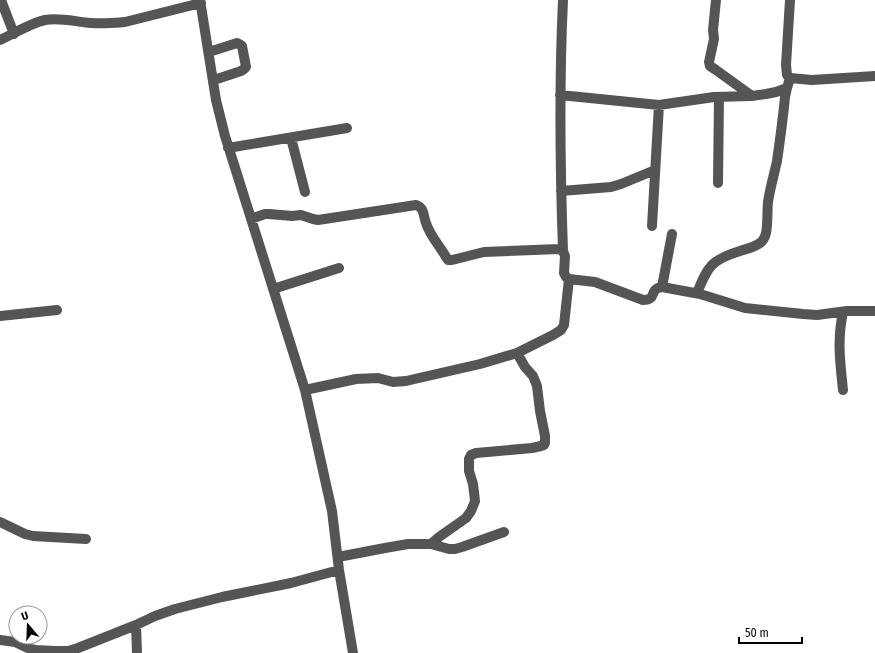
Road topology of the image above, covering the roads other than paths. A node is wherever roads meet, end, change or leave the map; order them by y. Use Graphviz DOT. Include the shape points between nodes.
graph roads {
  1 [pos="1,0"];
  2 [pos="563,0"];
  3 [pos="716,0"];
  4 [pos="790,0"];
  5 [pos="201,2"];
  6 [pos="14,34"];
  7 [pos="0,40"];
  8 [pos="209,52"];
  9 [pos="875,76"];
  10 [pos="214,80"];
  11 [pos="789,83"];
  12 [pos="560,95"];
  13 [pos="752,96"];
  14 [pos="719,97"];
  15 [pos="658,105"];
  16 [pos="347,128"];
  17 [pos="291,138"];
  18 [pos="228,148"];
  19 [pos="655,170"];
  20 [pos="718,183"];
  21 [pos="561,191"];
  22 [pos="305,192"];
  23 [pos="251,219"];
  24 [pos="652,226"];
  25 [pos="672,234"];
  26 [pos="563,251"];
  27 [pos="339,268"];
  28 [pos="569,279"];
  29 [pos="662,287"];
  30 [pos="273,289"];
  31 [pos="697,293"];
  32 [pos="57,310"];
  33 [pos="875,311"];
  34 [pos="843,312"];
  35 [pos="0,316"];
  36 [pos="517,353"];
  37 [pos="305,390"];
  38 [pos="844,390"];
  39 [pos="0,522"];
  40 [pos="504,532"];
  41 [pos="86,539"];
  42 [pos="431,544"];
  43 [pos="338,557"];
  44 [pos="339,570"];
  45 [pos="136,625"];
  46 [pos="0,640"];
  47 [pos="137,653"];
  48 [pos="353,653"];
  1 -- 6 [label="street"];
  2 -- 12 [label="street"];
  3 -- 13 [label="street" via="710,66"];
  4 -- 11 [label="street" via="786,65"];
  5 -- 6 [label="street" via="125,22 44,20"];
  5 -- 8 [label="street"];
  6 -- 7 [label="street"];
  8 -- 10 [label="street"];
  8 -- 10 [label="street" via="239,44 242,46 246,66"];
  9 -- 11 [label="street"];
  10 -- 18 [label="street"];
  11 -- 13 [label="street" via="776,92"];
  11 -- 31 [label="street" via="764,239 755,246 716,261 708,270"];
  12 -- 15 [label="street"];
  12 -- 21 [label="street"];
  13 -- 14 [label="street"];
  14 -- 15 [label="street"];
  14 -- 20 [label="street"];
  15 -- 19 [label="street"];
  16 -- 17 [label="street"];
  17 -- 18 [label="street"];
  17 -- 22 [label="street"];
  18 -- 23 [label="street"];
  19 -- 21 [label="street" via="611,187"];
  19 -- 24 [label="street"];
  21 -- 26 [label="street"];
  23 -- 26 [label="street" via="270,214 301,215 318,220 416,205 422,209 428,228 448,260 484,252 552,249"];
  23 -- 30 [label="street"];
  25 -- 29 [label="street"];
  26 -- 28 [label="street" via="564,273"];
  27 -- 30 [label="street"];
  28 -- 29 [label="street" via="595,282 644,300 650,299 654,290"];
  28 -- 36 [label="street" via="564,325 561,330"];
  29 -- 31 [label="street"];
  30 -- 37 [label="street"];
  31 -- 34 [label="street" via="745,308 810,315"];
  32 -- 35 [label="street"];
  33 -- 34 [label="street"];
  34 -- 38 [label="street" via="839,351"];
  36 -- 37 [label="street" via="406,381 356,378"];
  36 -- 42 [label="street" via="537,386 545,443 532,448 471,455 469,471 475,501 471,511 466,518"];
  37 -- 43 [label="street" via="329,498"];
  39 -- 41 [label="street" via="33,536"];
  40 -- 42 [label="street" via="454,549"];
  42 -- 43 [label="street" via="397,545"];
  43 -- 44 [label="street"];
  44 -- 45 [label="street" via="197,603 163,613"];
  44 -- 48 [label="street"];
  45 -- 46 [label="street" via="68,650 36,650 15,642"];
  45 -- 47 [label="street"];
}
